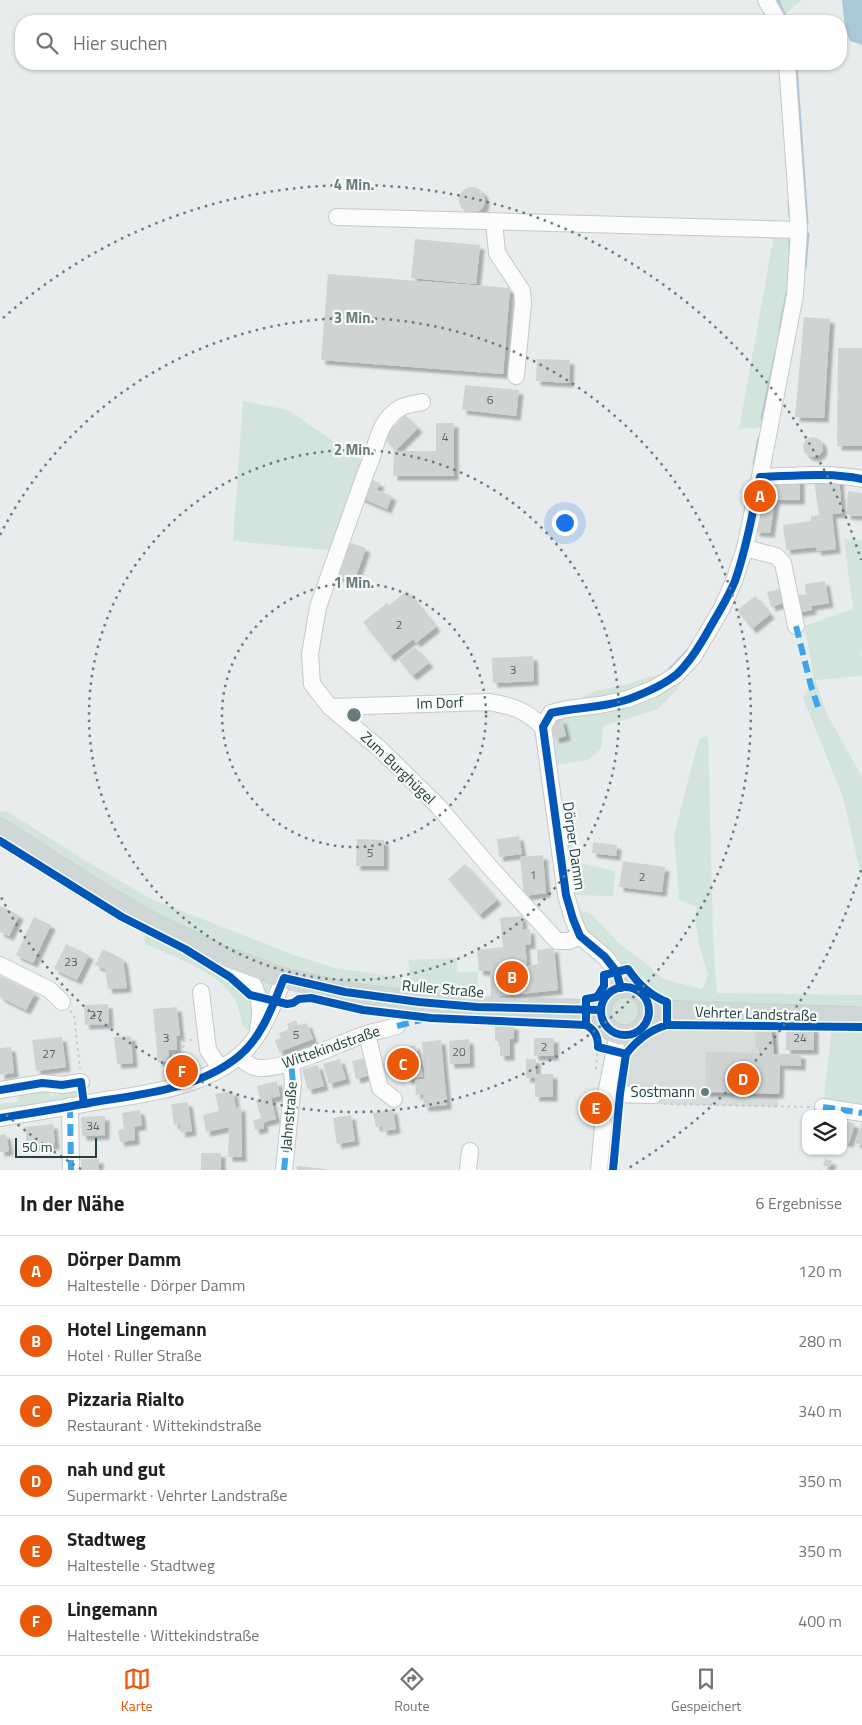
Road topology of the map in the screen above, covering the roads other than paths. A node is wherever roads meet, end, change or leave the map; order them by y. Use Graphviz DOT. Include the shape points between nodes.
graph roads {
  1 [pos="766,0"];
  2 [pos="775,15"];
  3 [pos="787,70"];
  4 [pos="337,217"];
  5 [pos="494,221"];
  6 [pos="799,230"];
  7 [pos="516,376"];
  8 [pos="422,402"];
  9 [pos="760,477"];
  10 [pos="862,479"];
  11 [pos="745,548"];
  12 [pos="796,626"];
  13 [pos="330,708"];
  14 [pos="543,727"];
  15 [pos="0,828"];
  16 [pos="580,936"];
  17 [pos="219,954"];
  18 [pos="0,965"];
  19 [pos="284,978"];
  20 [pos="621,988"];
  21 [pos="201,992"];
  22 [pos="62,1002"];
  23 [pos="601,1010"];
  24 [pos="650,1010"];
  25 [pos="862,1017"];
  26 [pos="397,1026"];
  27 [pos="367,1034"];
  28 [pos="618,1034"];
  29 [pos="256,1037"];
  30 [pos="239,1056"];
  31 [pos="292,1062"];
  32 [pos="220,1068"];
  33 [pos="81,1082"];
  34 [pos="0,1090"];
  35 [pos="606,1094"];
  36 [pos="656,1099"];
  37 [pos="394,1100"];
  38 [pos="70,1106"];
  39 [pos="823,1107"];
  40 [pos="862,1113"];
  41 [pos="0,1118"];
  42 [pos="470,1151"];
  43 [pos="71,1170"];
  44 [pos="284,1170"];
  45 [pos="468,1170"];
  46 [pos="599,1170"];
  1 -- 2 [label="street"];
  3 -- 6 [label="street"];
  4 -- 5 [label="street"];
  5 -- 6 [label="street"];
  5 -- 7 [label="street" via="497,252 522,291"];
  6 -- 9 [label="street" via="795,295"];
  8 -- 13 [label="street, Zum Burghügel" via="400,407 385,420 318,607 310,654 312,684"];
  9 -- 10 [label="street" via="807,475"];
  9 -- 11 [label="street"];
  11 -- 12 [label="street" via="776,556 783,563"];
  11 -- 14 [label="street" via="722,608 693,657 676,674 653,689 628,699 551,713"];
  13 -- 14 [label="street, Im Dorf" via="488,702 522,710"];
  13 -- 16 [label="street, Zum Burghügel" via="410,777 557,941 569,941"];
  14 -- 16 [label="street, Dörper Damm" via="566,895"];
  15 -- 17 [label="main road, Ruller Straße" via="95,890 155,924"];
  16 -- 20 [label="street" via="605,957 616,971"];
  17 -- 19 [label="main road, Ruller Straße"];
  17 -- 29 [label="street" via="247,976 254,986 260,1009"];
  18 -- 22 [label="street" via="50,990"];
  19 -- 23 [label="main road, Ruller Straße" via="345,992 419,1002"];
  19 -- 29 [label="street" via="270,1014"];
  20 -- 23 [label="main road" via="606,996"];
  20 -- 24 [label="main road" via="639,992"];
  21 -- 32 [label="street" via="208,1050"];
  23 -- 28 [label="main road" via="605,1024"];
  24 -- 25 [label="main road, Vehrter Landstraße"];
  24 -- 28 [label="main road" via="645,1026 638,1032"];
  26 -- 27 [label="street, Wittekindstraße"];
  27 -- 31 [label="street, Wittekindstraße"];
  27 -- 37 [label="street" via="380,1088"];
  28 -- 35 [label="street"];
  29 -- 30 [label="street"];
  30 -- 31 [label="street, Wittekindstraße" via="256,1068"];
  30 -- 32 [label="street"];
  31 -- 44 [label="street, Jahnstraße" via="293,1083"];
  32 -- 38 [label="street" via="158,1092"];
  33 -- 34 [label="street" via="62,1085 42,1083"];
  35 -- 36 [label="street"];
  35 -- 46 [label="street"];
  38 -- 41 [label="street"];
  38 -- 43 [label="street"];
  39 -- 40 [label="street"];
  42 -- 45 [label="street"];
}
